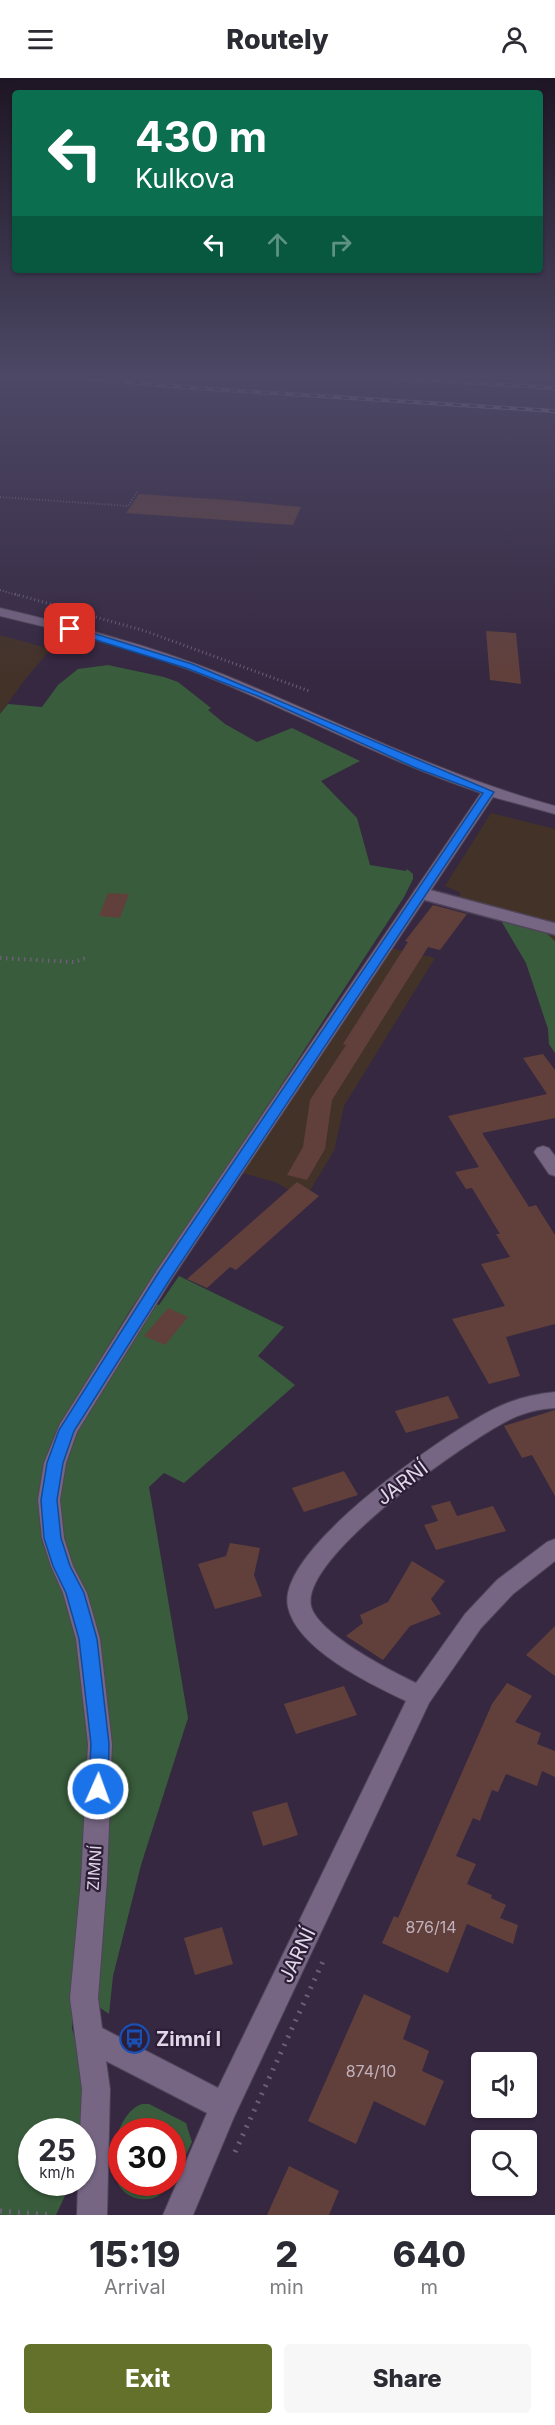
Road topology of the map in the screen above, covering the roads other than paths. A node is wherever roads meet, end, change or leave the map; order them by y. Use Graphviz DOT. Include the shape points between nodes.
graph roads {
  1 [pos="0,612"];
  2 [pos="489,792"];
  3 [pos="555,810"];
  4 [pos="420,893"];
  5 [pos="555,929"];
  6 [pos="543,1152"];
  7 [pos="555,1170"];
  8 [pos="555,1400"];
  9 [pos="555,1548"];
  10 [pos="420,1696"];
  11 [pos="90,2037"];
  12 [pos="224,2107"];
  13 [pos="96,2211"];
  14 [pos="177,2212"];
  1 -- 2 [label="street" via="108,639 189,666"];
  2 -- 3 [label="street"];
  2 -- 4 [label="street, ZIMNÍ"];
  4 -- 5 [label="lane"];
  4 -- 11 [label="street, ZIMNÍ" via="164,1275 67,1430 55,1463 49,1500 53,1538 88,1639 100,1744 84,1998"];
  6 -- 7 [label="street"];
  8 -- 10 [label="street, JARNÍ" via="515,1408 454,1444 358,1517 304,1578 299,1607 309,1628 332,1646"];
  9 -- 10 [label="street, JARNÍ" via="505,1587 473,1621"];
  10 -- 12 [label="street, JARNÍ"];
  11 -- 12 [label="street"];
  11 -- 13 [label="street, ZIMNÍ" via="96,2088"];
  12 -- 14 [label="street, JARNÍ"];
}
